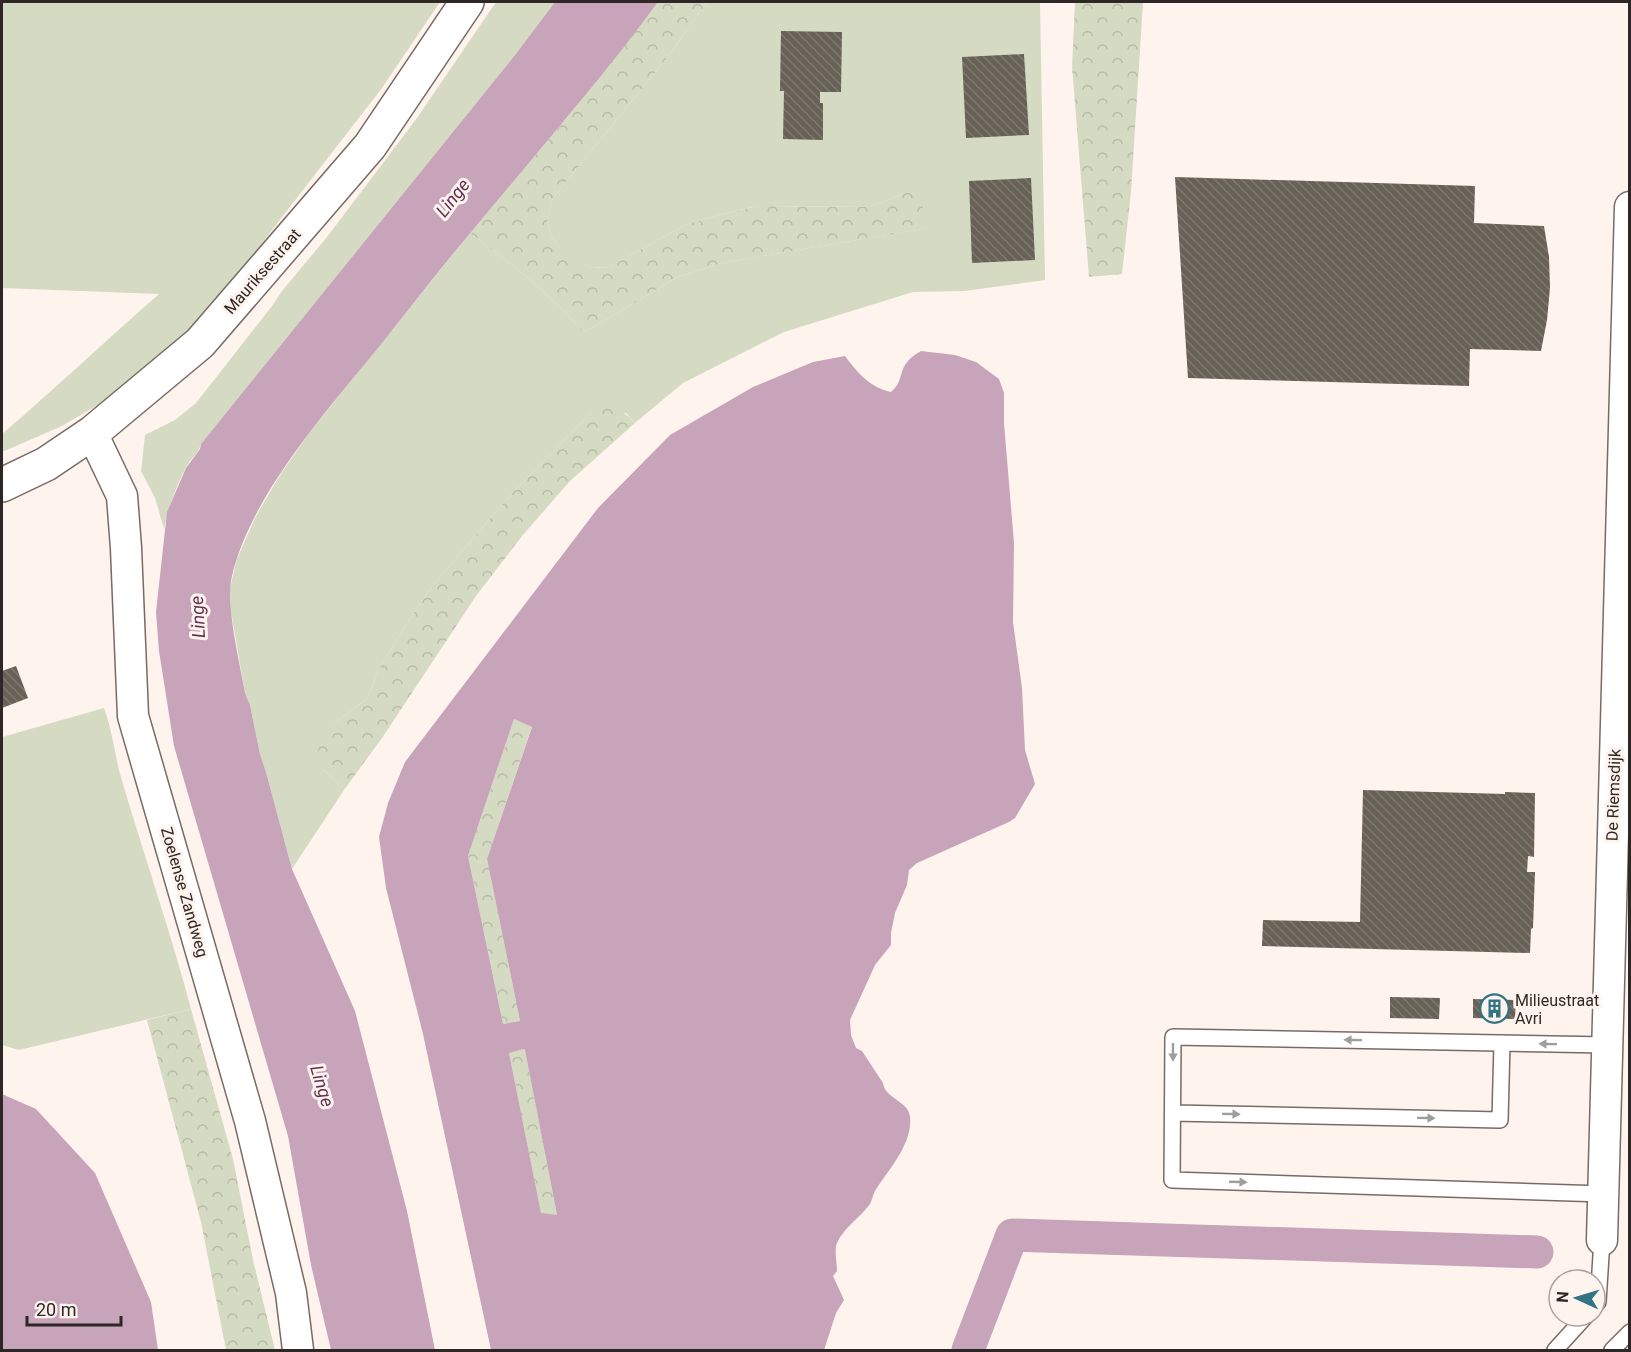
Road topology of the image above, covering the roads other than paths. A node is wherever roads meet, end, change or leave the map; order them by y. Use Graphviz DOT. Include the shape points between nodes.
graph roads {
  1 [pos="467,2"];
  2 [pos="1629,207"];
  3 [pos="92,433"];
  4 [pos="2,485"];
  5 [pos="1502,1043"];
  6 [pos="1607,1045"];
  7 [pos="1173,1113"];
  8 [pos="1604,1194"];
  9 [pos="1602,1239"];
  10 [pos="1600,1268"];
  11 [pos="1575,1328"];
  12 [pos="1629,1332"];
  13 [pos="298,1350"];
  14 [pos="1555,1350"];
  15 [pos="1612,1350"];
  1 -- 3 [label="street, Mauriksestraat" via="370,146 200,343"];
  2 -- 6 [label="street, De Riemsdijk"];
  3 -- 4 [label="street, Mauriksestraat" via="45,464"];
  3 -- 13 [label="street, Zoelense Zandweg" via="122,496 133,716 250,1121 291,1293"];
  6 -- 5 [label="lane, one-way"];
  7 -- 5 [label="lane, one-way" via="1500,1120"];
  5 -- 7 [label="lane, one-way" via="1173,1037"];
  6 -- 8 [label="street, De Riemsdijk"];
  7 -- 8 [label="lane, one-way" via="1172,1180"];
  8 -- 9 [label="street, De Riemsdijk"];
  9 -- 10 [label="lane"];
  11 -- 14 [label="lane"];
  12 -- 15 [label="lane"];
}
